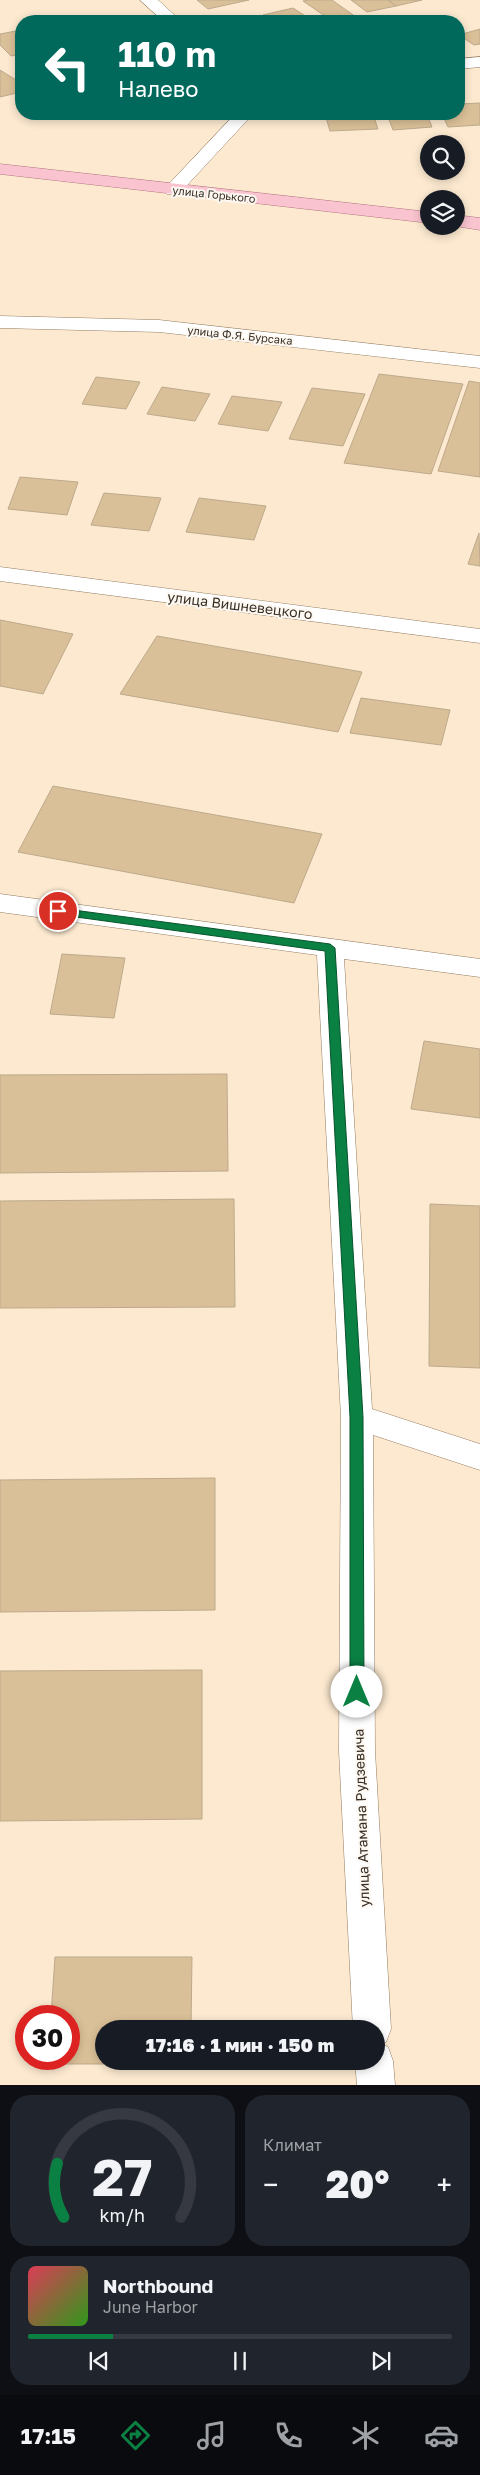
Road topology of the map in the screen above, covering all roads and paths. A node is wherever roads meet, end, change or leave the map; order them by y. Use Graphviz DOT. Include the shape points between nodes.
graph roads {
  1 [pos="148,0"];
  2 [pos="166,15"];
  3 [pos="480,62"];
  4 [pos="465,63"];
  5 [pos="238,120"];
  6 [pos="0,169"];
  7 [pos="173,190"];
  8 [pos="420,217"];
  9 [pos="465,222"];
  10 [pos="480,224"];
  11 [pos="0,322"];
  12 [pos="480,362"];
  13 [pos="0,574"];
  14 [pos="480,636"];
  15 [pos="0,903"];
  16 [pos="330,948"];
  17 [pos="480,968"];
  18 [pos="357,1417"];
  19 [pos="480,1457"];
  20 [pos="372,2020"];
  21 [pos="375,2070"];
  22 [pos="376,2085"];
  1 -- 2 [label="street"];
  3 -- 4 [label="street"];
  5 -- 7 [label="street"];
  6 -- 7 [label="main road, улица Горького"];
  7 -- 8 [label="main road, улица Горького"];
  9 -- 10 [label="main road"];
  11 -- 12 [label="street, улица Ф.Я. Бурсака" via="159,326"];
  13 -- 14 [label="street, улица Вишневецкого"];
  15 -- 16 [label="street"];
  16 -- 17 [label="street"];
  16 -- 18 [label="street, улица Атамана Рудзевича"];
  18 -- 19 [label="street"];
  18 -- 20 [label="street, улица Атамана Рудзевича" via="357,1751"];
  21 -- 22 [label="street"];
}
